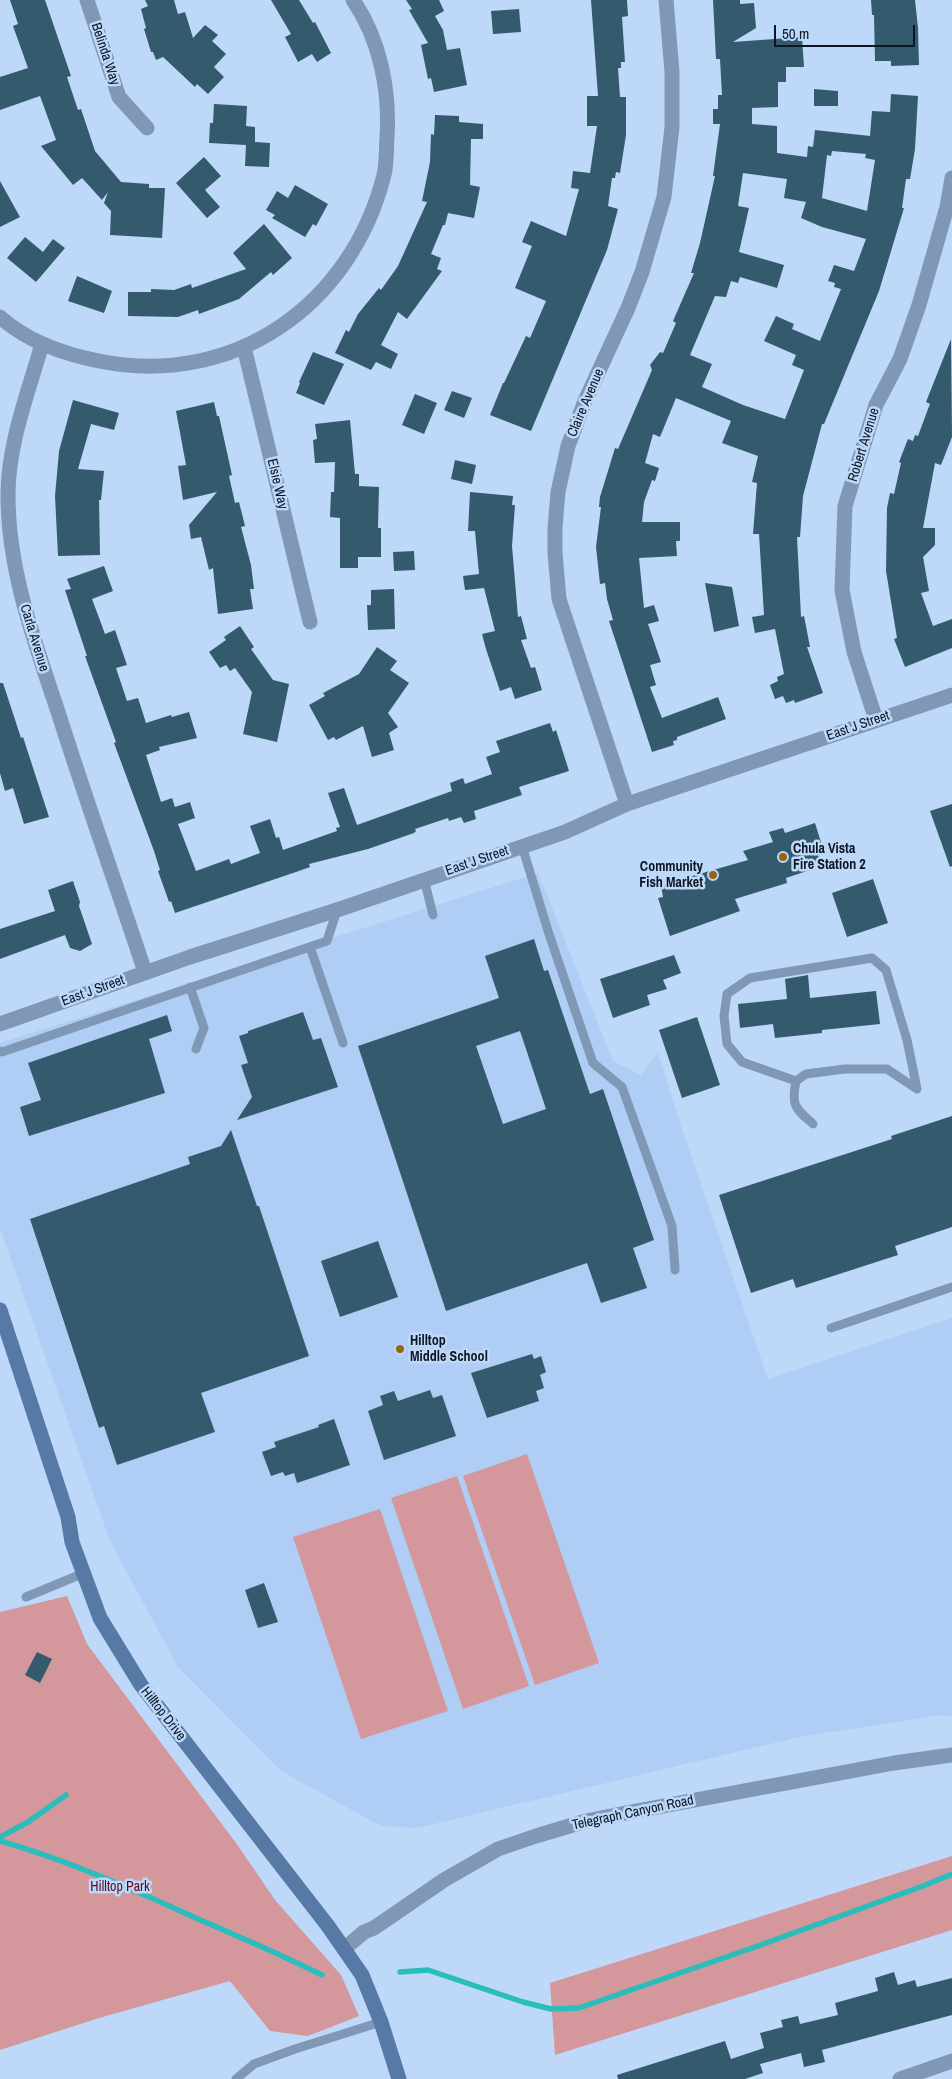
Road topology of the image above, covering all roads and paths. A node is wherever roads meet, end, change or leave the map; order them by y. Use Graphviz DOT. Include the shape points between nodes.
graph roads {
  1 [pos="87,0"];
  2 [pos="353,0"];
  3 [pos="666,0"];
  4 [pos="147,128"];
  5 [pos="952,178"];
  6 [pos="0,317"];
  7 [pos="42,344"];
  8 [pos="244,347"];
  9 [pos="310,622"];
  10 [pos="952,695"];
  11 [pos="876,720"];
  12 [pos="627,804"];
  13 [pos="522,846"];
  14 [pos="424,879"];
  15 [pos="337,910"];
  16 [pos="433,915"];
  17 [pos="310,947"];
  18 [pos="145,972"];
  19 [pos="190,987"];
  20 [pos="0,1024"];
  21 [pos="343,1043"];
  22 [pos="196,1048"];
  23 [pos="0,1051"];
  24 [pos="796,1081"];
  25 [pos="813,1124"];
  26 [pos="675,1270"];
  27 [pos="952,1286"];
  28 [pos="0,1310"];
  29 [pos="831,1328"];
  30 [pos="84,1574"];
  31 [pos="26,1597"];
  32 [pos="952,1755"];
  33 [pos="344,1949"];
  34 [pos="381,2022"];
  35 [pos="952,2061"];
  36 [pos="236,2079"];
  37 [pos="399,2079"];
  38 [pos="900,2079"];
  1 -- 4 [label="street, Belinda Way" via="119,96"];
  2 -- 8 [label="street" via="371,36 386,89 385,173 364,232 335,277 296,316"];
  3 -- 12 [label="street, Claire Avenue" via="672,72 672,127 664,197 642,272 568,446 558,492 555,528 559,599"];
  5 -- 11 [label="street, Robert Avenue" via="919,305 900,358 876,405 845,506 842,590 854,652"];
  6 -- 7 [label="street"];
  7 -- 8 [label="street" via="71,356 116,364 155,366 182,365"];
  7 -- 18 [label="street, Carla Avenue" via="17,428 12,459 8,494 14,565 32,635"];
  8 -- 9 [label="street, Elsie Way"];
  10 -- 11 [label="street, East J Street"];
  11 -- 12 [label="street, East J Street"];
  12 -- 13 [label="street, East J Street" via="566,832"];
  13 -- 14 [label="street, East J Street"];
  13 -- 26 [label="lane" via="548,934 593,1063 622,1087 672,1226"];
  14 -- 15 [label="street, East J Street"];
  14 -- 16 [label="lane"];
  15 -- 17 [label="lane" via="327,941"];
  15 -- 18 [label="street, East J Street"];
  17 -- 19 [label="lane"];
  17 -- 21 [label="lane"];
  18 -- 20 [label="street, East J Street"];
  19 -- 22 [label="lane" via="204,1028"];
  19 -- 23 [label="lane"];
  24 -- 24 [label="lane" via="742,1062 727,1044 724,1016 727,994 750,978 872,958 886,970 907,1040 917,1088 888,1069 845,1069 806,1074"];
  24 -- 25 [label="lane" via="793,1096 797,1110"];
  27 -- 29 [label="lane"];
  28 -- 30 [label="main road, Hilltop Drive"];
  30 -- 31 [label="lane"];
  30 -- 33 [label="main road, Hilltop Drive" via="100,1618 141,1685"];
  32 -- 33 [label="street, Telegraph Canyon Road" via="586,1821 536,1836 498,1850 444,1880 364,1932"];
  33 -- 34 [label="main road, Hilltop Drive" via="365,1980"];
  34 -- 36 [label="lane" via="254,2064"];
  34 -- 37 [label="main road, Hilltop Drive"];
  35 -- 38 [label="street"];
}
